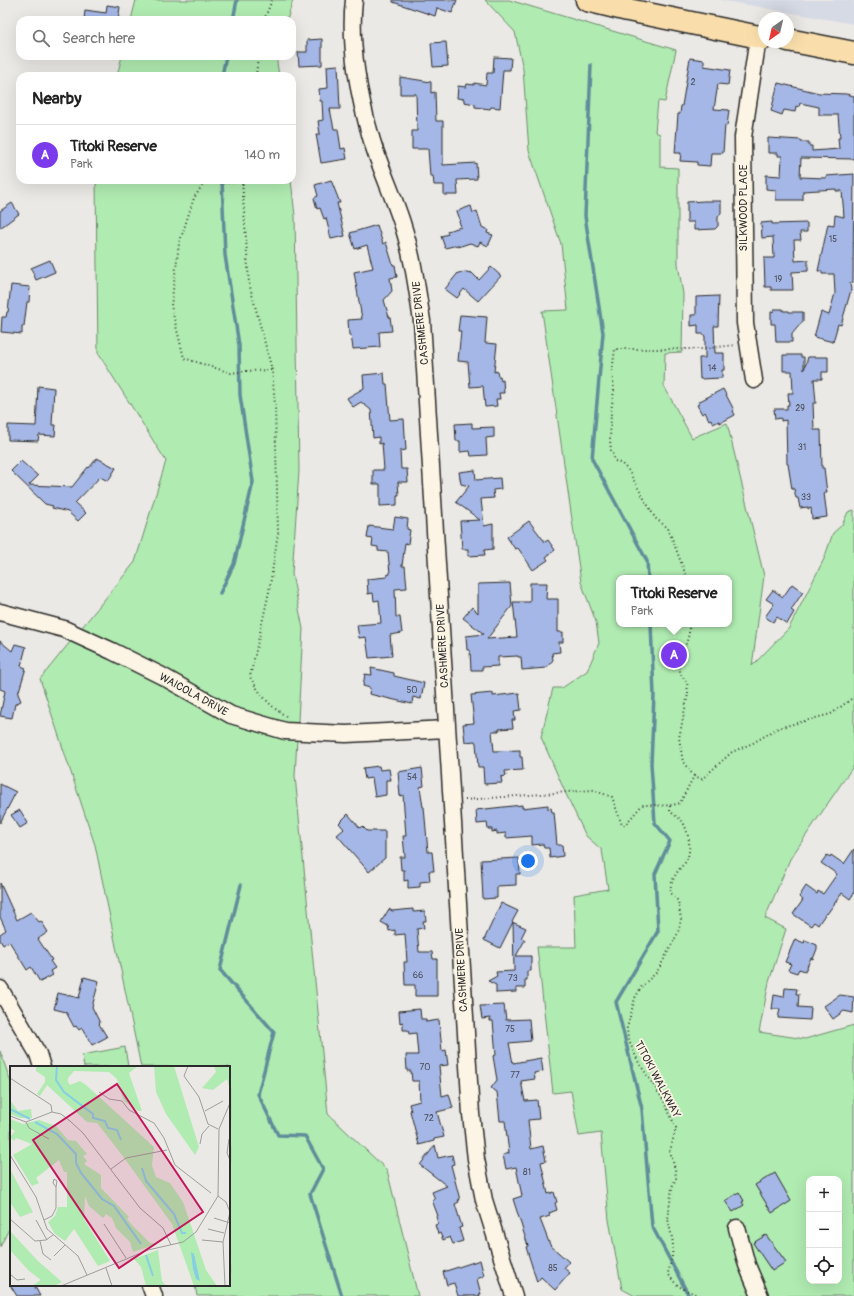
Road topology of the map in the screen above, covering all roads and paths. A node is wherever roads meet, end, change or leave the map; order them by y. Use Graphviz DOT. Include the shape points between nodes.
graph roads {
  1 [pos="272,0"];
  2 [pos="354,0"];
  3 [pos="587,0"];
  4 [pos="266,16"];
  5 [pos="758,37"];
  6 [pos="794,41"];
  7 [pos="759,48"];
  8 [pos="854,53"];
  9 [pos="258,60"];
  10 [pos="256,72"];
  11 [pos="204,184"];
  12 [pos="241,184"];
  13 [pos="748,344"];
  14 [pos="272,370"];
  15 [pos="754,380"];
  16 [pos="686,575"];
  17 [pos="0,612"];
  18 [pos="689,627"];
  19 [pos="854,697"];
  20 [pos="446,729"];
  21 [pos="285,731"];
  22 [pos="694,776"];
  23 [pos="451,800"];
  24 [pos="670,806"];
  25 [pos="0,989"];
  26 [pos="42,1066"];
  27 [pos="737,1228"];
  28 [pos="150,1286"];
  29 [pos="154,1296"];
  30 [pos="514,1296"];
  31 [pos="700,1296"];
  32 [pos="760,1296"];
  1 -- 4 [label="path"];
  2 -- 20 [label="street, CASHMERE DRIVE" via="353,33 362,106 407,240 414,265 421,314"];
  3 -- 5 [label="highway"];
  6 -- 8 [label="highway"];
  7 -- 13 [label="street, SILKWOOD PLACE" via="743,137 745,323"];
  9 -- 10 [label="path"];
  11 -- 14 [label="path" via="194,198 179,244 171,306 184,358 231,373"];
  12 -- 14 [label="path" via="249,283"];
  13 -- 15 [label="street, SILKWOOD PLACE"];
  13 -- 16 [label="path" via="701,349 615,349 612,372 614,390 611,450 615,461 628,470 655,518 668,528"];
  14 -- 21 [label="path" via="278,533 269,592 250,677 271,705 288,717"];
  17 -- 21 [label="street, WAICOLA DRIVE" via="64,628 162,676 231,715"];
  18 -- 22 [label="path" via="678,667 687,682 688,694 679,738 683,762"];
  19 -- 22 [label="path" via="831,714 778,728 732,752 702,779"];
  20 -- 21 [label="street, WAICOLA DRIVE" via="346,734"];
  20 -- 23 [label="street, CASHMERE DRIVE"];
  22 -- 24 [label="path" via="680,803"];
  23 -- 24 [label="path" via="592,790 612,797 622,824 625,825 642,805"];
  23 -- 30 [label="street, CASHMERE DRIVE" via="467,1063 476,1159 484,1200"];
  24 -- 31 [label="path, TITOKI WALKWAY" via="670,811 681,819 686,829 689,852 687,860 671,882 670,892 678,901 681,919 678,933 657,972 642,986 635,998 627,1028 628,1039 639,1063 664,1101 676,1128 670,1151 676,1178 672,1187 668,1219 673,1243 668,1273 678,1287"];
  25 -- 26 [label="street" via="38,1054"];
  27 -- 32 [label="street" via="747,1265"];
  28 -- 29 [label="street"];
}
